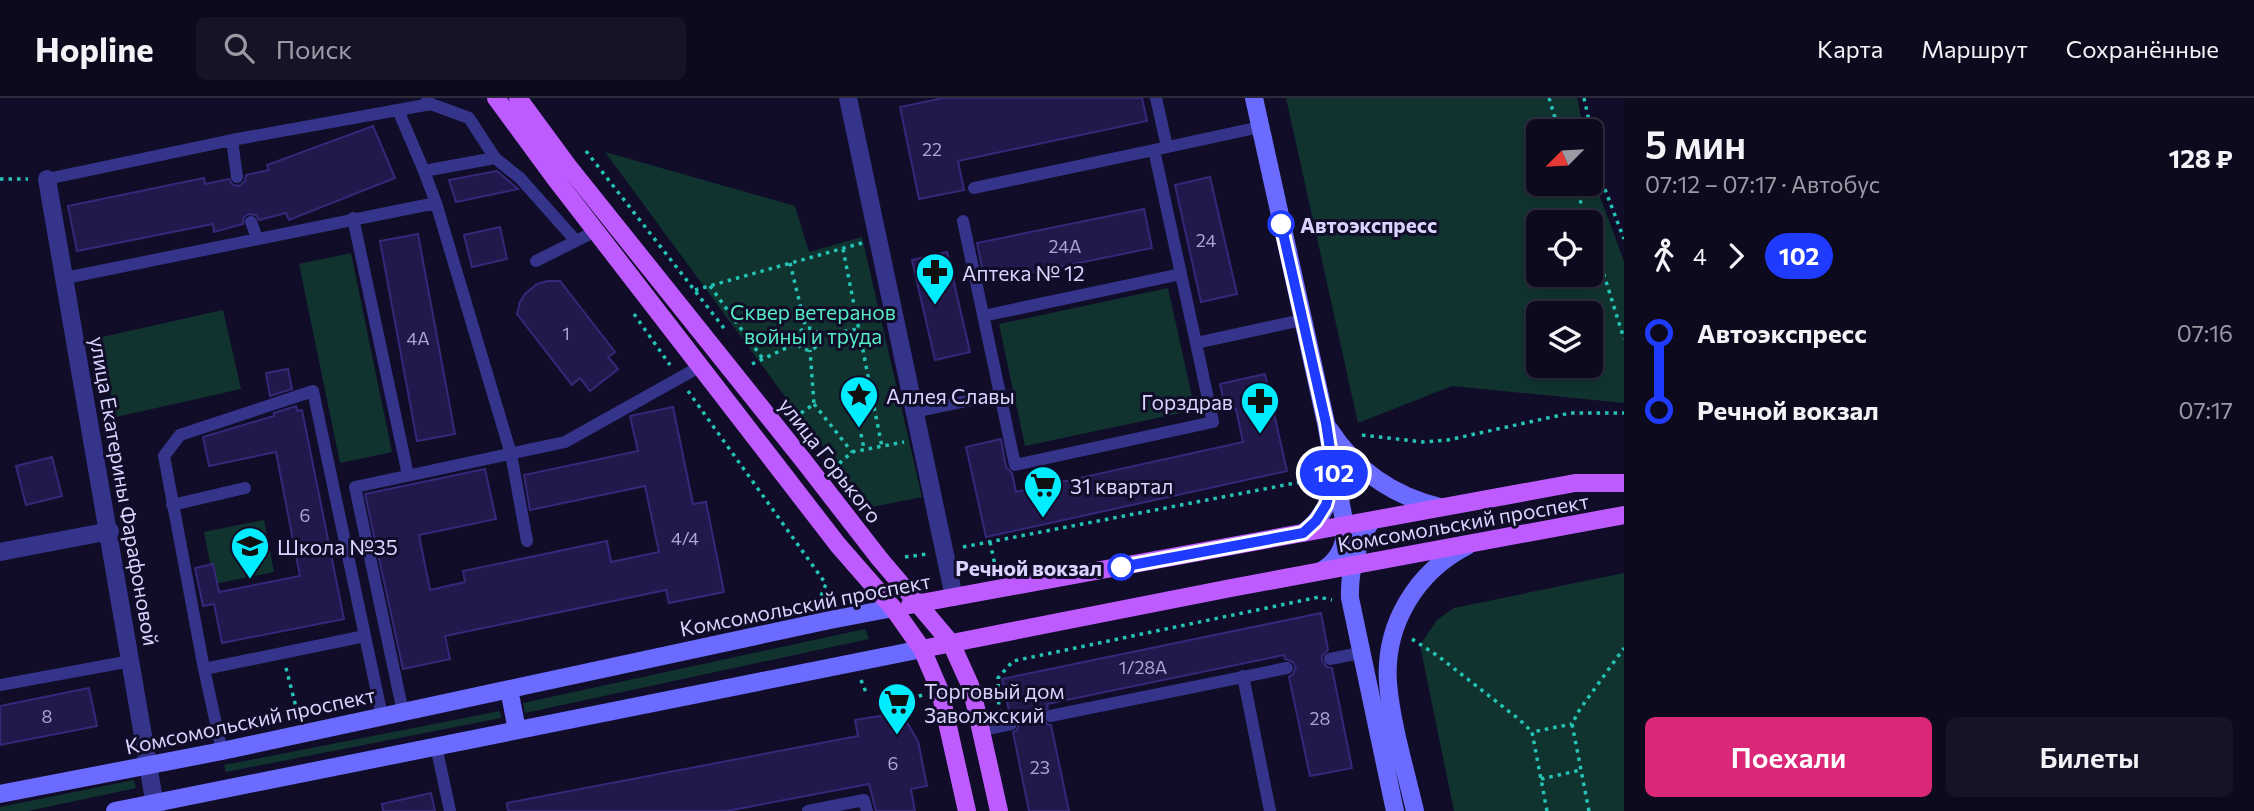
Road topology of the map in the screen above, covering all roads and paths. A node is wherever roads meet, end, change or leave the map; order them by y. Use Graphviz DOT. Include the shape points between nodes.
graph roads {
  1 [pos="496,98"];
  2 [pos="518,98"];
  3 [pos="848,98"];
  4 [pos="1156,98"];
  5 [pos="1254,98"];
  6 [pos="1549,98"];
  7 [pos="1584,98"];
  8 [pos="428,101"];
  9 [pos="398,110"];
  10 [pos="1555,119"];
  11 [pos="1260,127"];
  12 [pos="232,141"];
  13 [pos="1161,148"];
  14 [pos="495,158"];
  15 [pos="424,171"];
  16 [pos="561,172"];
  17 [pos="237,177"];
  18 [pos="0,179"];
  19 [pos="47,179"];
  20 [pos="974,188"];
  21 [pos="436,203"];
  22 [pos="354,218"];
  23 [pos="963,221"];
  24 [pos="251,222"];
  25 [pos="596,231"];
  26 [pos="257,238"];
  27 [pos="878,239"];
  28 [pos="1624,239"];
  29 [pos="576,241"];
  30 [pos="843,248"];
  31 [pos="536,261"];
  32 [pos="790,264"];
  33 [pos="1603,272"];
  34 [pos="1181,274"];
  35 [pos="65,278"];
  36 [pos="710,286"];
  37 [pos="695,290"];
  38 [pos="983,316"];
  39 [pos="1302,320"];
  40 [pos="858,328"];
  41 [pos="806,329"];
  42 [pos="819,337"];
  43 [pos="1624,339"];
  44 [pos="798,343"];
  45 [pos="1196,343"];
  46 [pos="810,350"];
  47 [pos="763,359"];
  48 [pos="752,364"];
  49 [pos="701,366"];
  50 [pos="1000,394"];
  51 [pos="814,404"];
  52 [pos="914,412"];
  53 [pos="1624,413"];
  54 [pos="794,418"];
  55 [pos="1326,423"];
  56 [pos="861,434"];
  57 [pos="1362,435"];
  58 [pos="920,439"];
  59 [pos="882,447"];
  60 [pos="864,450"];
  61 [pos="852,452"];
  62 [pos="512,454"];
  63 [pos="833,469"];
  64 [pos="408,475"];
  65 [pos="1334,475"];
  66 [pos="1624,483"];
  67 [pos="245,488"];
  68 [pos="172,505"];
  69 [pos="1440,508"];
  70 [pos="1624,515"];
  71 [pos="1371,521"];
  72 [pos="1345,526"];
  73 [pos="110,531"];
  74 [pos="1303,533"];
  75 [pos="527,541"];
  76 [pos="1470,544"];
  77 [pos="943,551"];
  78 [pos="0,552"];
  79 [pos="914,556"];
  80 [pos="1353,566"];
  81 [pos="1321,571"];
  82 [pos="826,584"];
  83 [pos="954,597"];
  84 [pos="1332,599"];
  85 [pos="817,603"];
  86 [pos="917,604"];
  87 [pos="1343,607"];
  88 [pos="892,608"];
  89 [pos="1406,635"];
  90 [pos="365,636"];
  91 [pos="951,643"];
  92 [pos="1624,648"];
  93 [pos="922,649"];
  94 [pos="282,652"];
  95 [pos="1360,653"];
  96 [pos="1330,659"];
  97 [pos="131,661"];
  98 [pos="1287,668"];
  99 [pos="204,669"];
  100 [pos="1243,676"];
  101 [pos="0,685"];
  102 [pos="509,689"];
  103 [pos="999,695"];
  104 [pos="297,711"];
  105 [pos="403,712"];
  106 [pos="382,716"];
  107 [pos="1050,716"];
  108 [pos="1012,724"];
  109 [pos="1572,724"];
  110 [pos="517,730"];
  111 [pos="982,730"];
  112 [pos="1532,732"];
  113 [pos="436,746"];
  114 [pos="222,751"];
  115 [pos="148,765"];
  116 [pos="1581,770"];
  117 [pos="1541,779"];
  118 [pos="0,794"];
  119 [pos="155,807"];
  120 [pos="115,811"];
  121 [pos="450,811"];
  122 [pos="808,811"];
  123 [pos="867,811"];
  124 [pos="967,811"];
  125 [pos="999,811"];
  126 [pos="1270,811"];
  127 [pos="1395,811"];
  128 [pos="1415,811"];
  129 [pos="1547,811"];
  130 [pos="1589,811"];
  1 -- 16 [label="main road"];
  2 -- 16 [label="main road"];
  3 -- 27 [label="street"];
  4 -- 13 [label="lane"];
  5 -- 11 [label="street"];
  6 -- 10 [label="path"];
  7 -- 28 [label="path" via="1604,184"];
  8 -- 9 [label="lane"];
  8 -- 14 [label="lane" via="469,118"];
  9 -- 12 [label="lane"];
  9 -- 15 [label="lane"];
  11 -- 13 [label="lane"];
  11 -- 39 [label="street"];
  12 -- 17 [label="lane"];
  12 -- 19 [label="lane"];
  13 -- 20 [label="lane"];
  13 -- 34 [label="lane"];
  14 -- 15 [label="lane"];
  14 -- 29 [label="lane" via="520,178"];
  15 -- 21 [label="lane"];
  16 -- 25 [label="main road"];
  16 -- 86 [label="main road, улица Горького"];
  18 -- 19 [label="path"];
  19 -- 35 [label="street, улица Екатерины Фарафоновой"];
  21 -- 22 [label="lane"];
  21 -- 62 [label="lane"];
  22 -- 26 [label="lane"];
  22 -- 64 [label="lane"];
  23 -- 38 [label="lane"];
  24 -- 26 [label="lane"];
  25 -- 29 [label="lane"];
  25 -- 49 [label="main road"];
  26 -- 35 [label="lane"];
  27 -- 30 [label="path"];
  27 -- 52 [label="street"];
  29 -- 31 [label="lane"];
  30 -- 32 [label="path"];
  30 -- 40 [label="path"];
  32 -- 36 [label="path"];
  32 -- 41 [label="path"];
  33 -- 43 [label="path"];
  34 -- 38 [label="lane"];
  34 -- 45 [label="lane"];
  35 -- 73 [label="street, улица Екатерины Фарафоновой"];
  36 -- 37 [label="path"];
  36 -- 47 [label="path"];
  38 -- 50 [label="lane"];
  39 -- 45 [label="lane"];
  39 -- 55 [label="street"];
  40 -- 42 [label="path"];
  40 -- 59 [label="path"];
  41 -- 42 [label="path"];
  41 -- 44 [label="path" via="800,332"];
  42 -- 46 [label="path"];
  44 -- 46 [label="path"];
  44 -- 47 [label="path"];
  45 -- 50 [label="lane" via="1213,422 1015,465"];
  46 -- 51 [label="path"];
  47 -- 48 [label="path"];
  49 -- 62 [label="lane" via="565,442"];
  49 -- 88 [label="main road"];
  50 -- 52 [label="lane"];
  51 -- 54 [label="path"];
  51 -- 61 [label="path"];
  52 -- 58 [label="street"];
  53 -- 57 [label="path" via="1570,413 1448,440"];
  55 -- 65 [label="street"];
  55 -- 69 [label="street" via="1342,448 1378,481"];
  56 -- 60 [label="path"];
  58 -- 59 [label="path"];
  58 -- 77 [label="street"];
  59 -- 60 [label="path"];
  60 -- 61 [label="path"];
  61 -- 63 [label="path"];
  62 -- 64 [label="lane"];
  62 -- 75 [label="lane"];
  64 -- 105 [label="lane" via="355,486"];
  65 -- 72 [label="street"];
  65 -- 74 [label="street" via="1326,505"];
  65 -- 77 [label="path"];
  66 -- 69 [label="main road, Комсомольский проспект" via="1575,483"];
  67 -- 68 [label="lane"];
  68 -- 90 [label="lane" via="164,456 180,435 313,391"];
  68 -- 99 [label="lane"];
  69 -- 71 [label="main road, Комсомольский проспект"];
  70 -- 76 [label="main road, Комсомольский проспект"];
  71 -- 72 [label="main road, Комсомольский проспект"];
  71 -- 80 [label="street"];
  72 -- 74 [label="main road, Комсомольский проспект"];
  72 -- 81 [label="street" via="1341,552"];
  73 -- 78 [label="street"];
  73 -- 97 [label="street, улица Екатерины Фарафоновой"];
  74 -- 83 [label="main road, Комсомольский проспект"];
  76 -- 80 [label="main road, Комсомольский проспект"];
  76 -- 128 [label="street" via="1430,571 1415,589 1390,645 1389,695"];
  77 -- 79 [label="path"];
  77 -- 83 [label="street"];
  80 -- 81 [label="main road, Комсомольский проспект"];
  80 -- 87 [label="street"];
  81 -- 91 [label="main road, Комсомольский проспект"];
  82 -- 85 [label="path"];
  83 -- 86 [label="main road, Комсомольский проспект"];
  84 -- 87 [label="path"];
  84 -- 87 [label="path"];
  84 -- 103 [label="path" via="1319,597 1013,661 998,678"];
  86 -- 88 [label="main road, Комсомольский проспект"];
  86 -- 91 [label="main road, улица Горького"];
  87 -- 95 [label="street"];
  88 -- 93 [label="main road"];
  88 -- 102 [label="street, Комсомольский проспект"];
  89 -- 112 [label="path"];
  90 -- 94 [label="lane"];
  90 -- 106 [label="lane"];
  91 -- 93 [label="main road, Комсомольский проспект"];
  91 -- 111 [label="main road, улица Горького" via="970,685"];
  92 -- 109 [label="path"];
  93 -- 110 [label="street, Комсомольский проспект"];
  93 -- 124 [label="main road" via="940,691"];
  94 -- 99 [label="lane"];
  94 -- 104 [label="path"];
  95 -- 96 [label="lane"];
  95 -- 127 [label="street"];
  97 -- 101 [label="lane"];
  97 -- 115 [label="street, улица Екатерины Фарафоновой"];
  98 -- 100 [label="lane"];
  99 -- 114 [label="lane"];
  100 -- 107 [label="lane"];
  100 -- 126 [label="lane"];
  102 -- 105 [label="street, Комсомольский проспект"];
  102 -- 110 [label="street"];
  105 -- 106 [label="street, Комсомольский проспект"];
  106 -- 114 [label="street, Комсомольский проспект"];
  108 -- 111 [label="lane"];
  109 -- 112 [label="path"];
  109 -- 116 [label="path"];
  110 -- 113 [label="street, Комсомольский проспект"];
  111 -- 125 [label="main road, улица Горького"];
  112 -- 117 [label="path"];
  113 -- 119 [label="street, Комсомольский проспект"];
  113 -- 121 [label="lane"];
  114 -- 115 [label="street, Комсомольский проспект"];
  115 -- 118 [label="street, Комсомольский проспект"];
  115 -- 119 [label="street, улица Екатерины Фарафоновой"];
  116 -- 117 [label="path"];
  116 -- 130 [label="path"];
  117 -- 129 [label="path"];
  119 -- 120 [label="street, Комсомольский проспект"];
  122 -- 123 [label="lane" via="864,800"];
}
